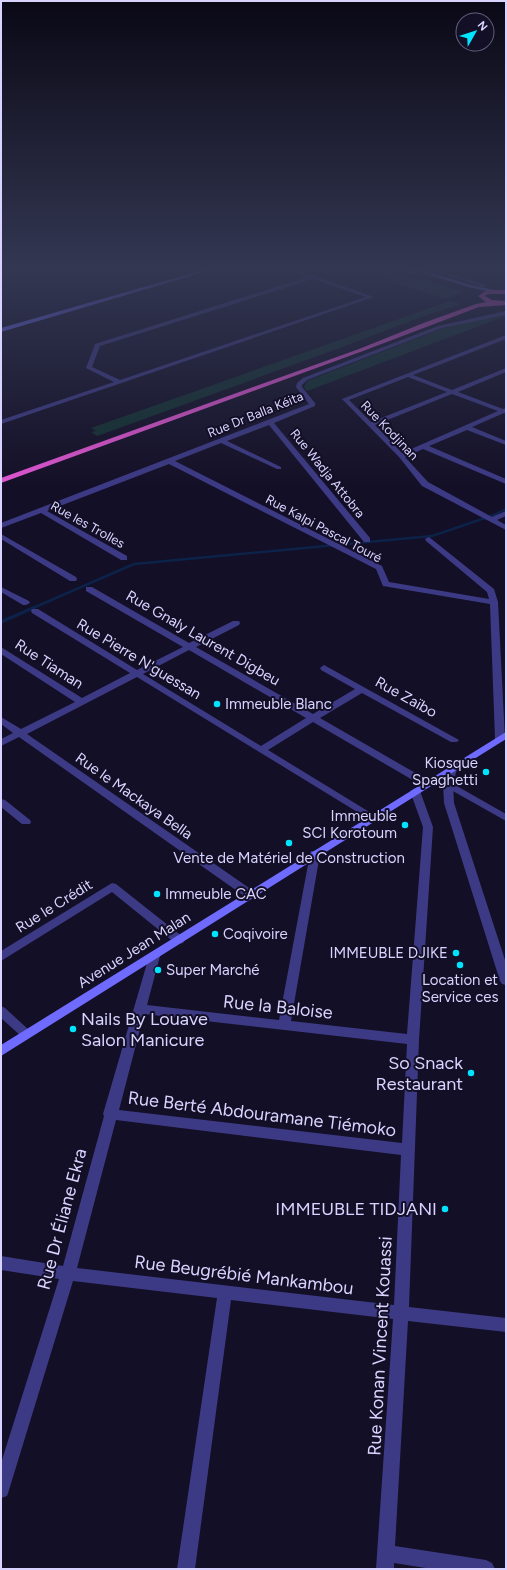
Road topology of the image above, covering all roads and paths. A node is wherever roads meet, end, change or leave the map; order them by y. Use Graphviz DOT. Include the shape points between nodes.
graph roads {
  1 [pos="112,340"];
  2 [pos="243,340"];
  3 [pos="369,340"];
  4 [pos="385,340"];
  5 [pos="404,340"];
  6 [pos="498,340"];
  7 [pos="506,370"];
  8 [pos="408,375"];
  9 [pos="119,382"];
  10 [pos="452,391"];
  11 [pos="505,411"];
  12 [pos="1,422"];
  13 [pos="270,422"];
  14 [pos="370,425"];
  15 [pos="466,427"];
  16 [pos="221,441"];
  17 [pos="506,443"];
  18 [pos="422,446"];
  19 [pos="401,456"];
  20 [pos="169,461"];
  21 [pos="279,468"];
  22 [pos="1,474"];
  23 [pos="1,481"];
  24 [pos="506,482"];
  25 [pos="40,510"];
  26 [pos="506,513"];
  27 [pos="492,520"];
  28 [pos="1,526"];
  29 [pos="506,528"];
  30 [pos="1,536"];
  31 [pos="429,539"];
  32 [pos="367,540"];
  33 [pos="124,558"];
  34 [pos="73,579"];
  35 [pos="1,589"];
  36 [pos="88,589"];
  37 [pos="494,602"];
  38 [pos="26,603"];
  39 [pos="35,611"];
  40 [pos="236,623"];
  41 [pos="190,646"];
  42 [pos="1,650"];
  43 [pos="324,668"];
  44 [pos="136,674"];
  45 [pos="362,688"];
  46 [pos="82,702"];
  47 [pos="314,718"];
  48 [pos="1,720"];
  49 [pos="20,734"];
  50 [pos="503,737"];
  51 [pos="454,740"];
  52 [pos="1,744"];
  53 [pos="262,749"];
  54 [pos="452,769"];
  55 [pos="427,784"];
  56 [pos="448,784"];
  57 [pos="415,792"];
  58 [pos="1,802"];
  59 [pos="372,818"];
  60 [pos="506,818"];
  61 [pos="26,822"];
  62 [pos="315,854"];
  63 [pos="251,895"];
  64 [pos="179,940"];
  65 [pos="154,956"];
  66 [pos="1,957"];
  67 [pos="506,980"];
  68 [pos="139,1009"];
  69 [pos="1,1011"];
  70 [pos="284,1026"];
  71 [pos="26,1034"];
  72 [pos="413,1040"];
  73 [pos="1,1051"];
  74 [pos="110,1114"];
  75 [pos="409,1150"];
  76 [pos="1,1263"];
  77 [pos="68,1274"];
  78 [pos="225,1292"];
  79 [pos="402,1313"];
  80 [pos="506,1325"];
  81 [pos="1,1490"];
  82 [pos="385,1561"];
  83 [pos="186,1569"];
  84 [pos="486,1569"];
  1 -- 9 [label="street" via="97,345 89,368"];
  2 -- 9 [label="street"];
  3 -- 22 [label="highway"];
  4 -- 23 [label="highway"];
  5 -- 13 [label="street, Rue Dr Balla Kéita" via="305,379 299,387 313,405"];
  6 -- 8 [label="street, Rue Kodjinan"];
  7 -- 10 [label="street"];
  8 -- 10 [label="street"];
  8 -- 14 [label="street, Rue Kodjinan" via="345,399"];
  9 -- 12 [label="street"];
  10 -- 11 [label="street"];
  10 -- 14 [label="street"];
  11 -- 15 [label="street"];
  13 -- 16 [label="street, Rue Dr Balla Kéita"];
  13 -- 32 [label="street, Rue Wadja Attobra"];
  14 -- 19 [label="street, Rue Kodjinan"];
  15 -- 17 [label="street"];
  15 -- 18 [label="street"];
  16 -- 20 [label="street, Rue Dr Balla Kéita"];
  16 -- 21 [label="street"];
  18 -- 19 [label="street"];
  18 -- 24 [label="street"];
  19 -- 27 [label="street, Rue Kodjinan" via="425,484"];
  20 -- 25 [label="street, Rue Dr Balla Kéita"];
  20 -- 37 [label="street, Rue Kalpi Pascal Touré" via="380,568 386,584"];
  25 -- 28 [label="street, Rue Dr Balla Kéita"];
  25 -- 33 [label="street, Rue les Trolles"];
  26 -- 27 [label="street"];
  27 -- 29 [label="street, Rue Kodjinan"];
  30 -- 34 [label="street"];
  31 -- 37 [label="street" via="491,591"];
  35 -- 38 [label="street"];
  36 -- 41 [label="street, Rue Gnaly Laurent Digbeu"];
  37 -- 50 [label="street"];
  39 -- 44 [label="street, Rue Pierre N'guessan"];
  40 -- 41 [label="street"];
  41 -- 44 [label="street"];
  41 -- 47 [label="street, Rue Gnaly Laurent Digbeu"];
  42 -- 46 [label="street, Rue Tiaman"];
  43 -- 45 [label="street"];
  44 -- 46 [label="street"];
  44 -- 53 [label="street, Rue Pierre N'guessan"];
  45 -- 47 [label="street, Rue Zaïbo"];
  45 -- 51 [label="street, Rue Zaïbo"];
  46 -- 49 [label="street"];
  47 -- 53 [label="street, Rue Zaïbo"];
  47 -- 55 [label="street, Rue Gnaly Laurent Digbeu"];
  48 -- 49 [label="street, Rue le Mackaya Bella"];
  49 -- 52 [label="street"];
  49 -- 63 [label="street, Rue le Mackaya Bella"];
  50 -- 54 [label="main road, Avenue Jean Malan"];
  53 -- 59 [label="street, Rue Pierre N'guessan"];
  54 -- 55 [label="main road, Avenue Jean Malan"];
  54 -- 56 [label="street"];
  55 -- 57 [label="main road, Avenue Jean Malan"];
  56 -- 60 [label="street"];
  56 -- 67 [label="street" via="449,803"];
  57 -- 59 [label="main road, Avenue Jean Malan"];
  57 -- 72 [label="street, Rue Konan Vincent Kouassi" via="428,827"];
  58 -- 61 [label="street"];
  59 -- 62 [label="main road, Avenue Jean Malan"];
  62 -- 63 [label="main road, Avenue Jean Malan"];
  62 -- 70 [label="street"];
  63 -- 64 [label="main road, Avenue Jean Malan"];
  64 -- 65 [label="main road, Avenue Jean Malan"];
  64 -- 66 [label="street, Rue le Crédit" via="112,887"];
  65 -- 68 [label="street, Rue Dr Éliane Ekra"];
  65 -- 71 [label="main road, Avenue Jean Malan"];
  68 -- 70 [label="street, Rue la Baloise"];
  68 -- 74 [label="street, Rue Dr Éliane Ekra"];
  69 -- 71 [label="street"];
  70 -- 72 [label="street, Rue la Baloise"];
  71 -- 73 [label="main road, Avenue Jean Malan"];
  72 -- 75 [label="street, Rue Konan Vincent Kouassi"];
  74 -- 75 [label="street, Rue Berté Abdouramane Tiémoko"];
  74 -- 77 [label="street, Rue Dr Éliane Ekra"];
  75 -- 79 [label="street, Rue Konan Vincent Kouassi"];
  76 -- 77 [label="street, Rue Beugrébié Mankambou"];
  77 -- 78 [label="street, Rue Beugrébié Mankambou"];
  77 -- 81 [label="street, Rue Dr Éliane Ekra"];
  78 -- 79 [label="street, Rue Beugrébié Mankambou"];
  78 -- 83 [label="street"];
  79 -- 80 [label="street, Rue Beugrébié Mankambou"];
  79 -- 82 [label="street, Rue Konan Vincent Kouassi"];
  82 -- 84 [label="street"];
}
